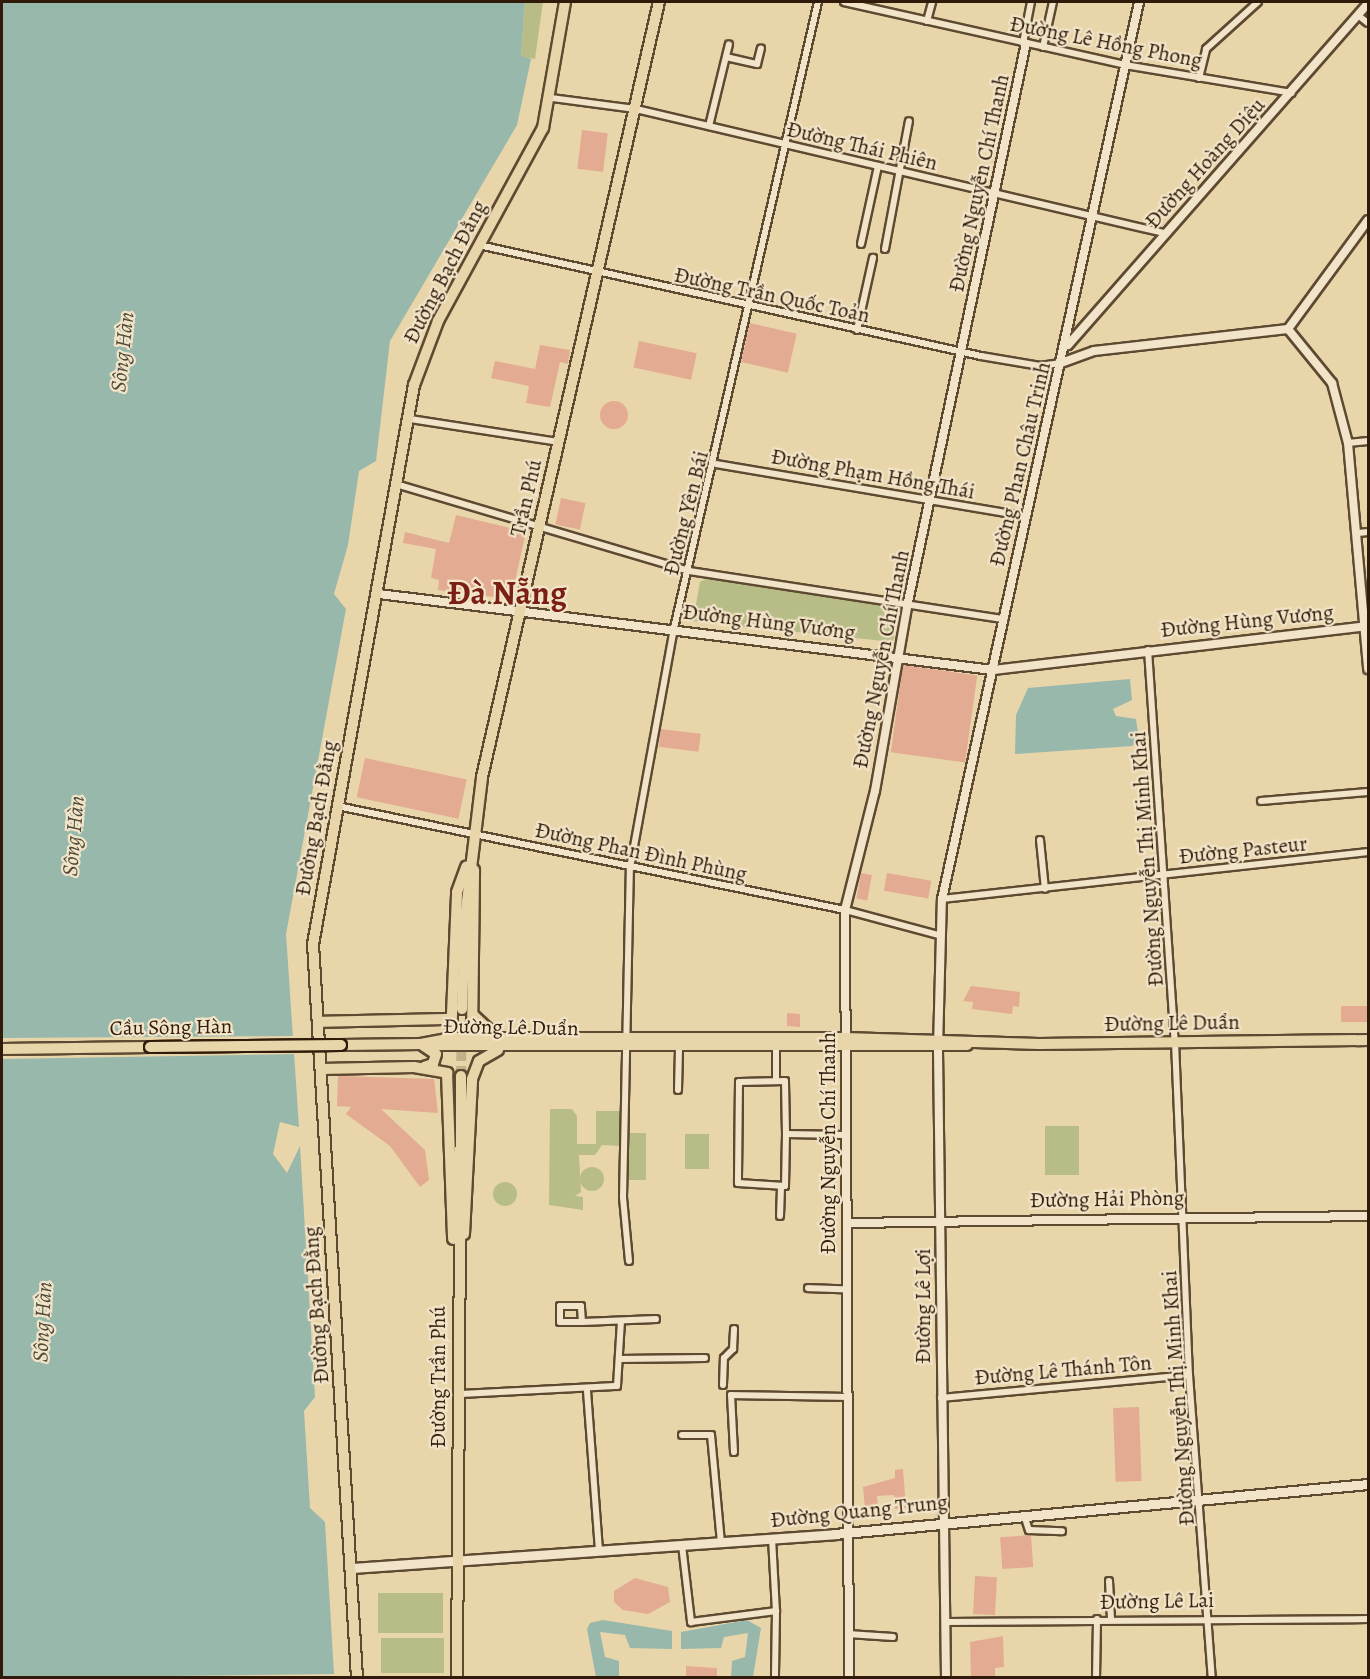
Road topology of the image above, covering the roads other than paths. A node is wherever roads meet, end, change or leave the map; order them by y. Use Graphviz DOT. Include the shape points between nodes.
graph roads {
  1 [pos="565,2"];
  2 [pos="659,2"];
  3 [pos="818,2"];
  4 [pos="844,2"];
  5 [pos="932,2"];
  6 [pos="1031,2"];
  7 [pos="1053,2"];
  8 [pos="1139,2"];
  9 [pos="1258,2"];
  10 [pos="1368,4"];
  11 [pos="1359,16"];
  12 [pos="927,21"];
  13 [pos="1368,23"];
  14 [pos="1025,43"];
  15 [pos="729,44"];
  16 [pos="1043,47"];
  17 [pos="761,48"];
  18 [pos="726,57"];
  19 [pos="1125,65"];
  20 [pos="1199,78"];
  21 [pos="1292,93"];
  22 [pos="552,98"];
  23 [pos="636,109"];
  24 [pos="909,121"];
  25 [pos="709,126"];
  26 [pos="784,145"];
  27 [pos="878,166"];
  28 [pos="902,172"];
  29 [pos="999,195"];
  30 [pos="1089,215"];
  31 [pos="1368,220"];
  32 [pos="1164,233"];
  33 [pos="479,244"];
  34 [pos="861,244"];
  35 [pos="885,249"];
  36 [pos="873,258"];
  37 [pos="596,274"];
  38 [pos="748,306"];
  39 [pos="1071,314"];
  40 [pos="1087,322"];
  41 [pos="1288,329"];
  42 [pos="857,330"];
  43 [pos="1068,345"];
  44 [pos="960,351"];
  45 [pos="1060,363"];
  46 [pos="411,418"];
  47 [pos="1368,441"];
  48 [pos="558,442"];
  49 [pos="1348,443"];
  50 [pos="716,464"];
  51 [pos="399,485"];
  52 [pos="931,500"];
  53 [pos="1024,516"];
  54 [pos="539,528"];
  55 [pos="1368,532"];
  56 [pos="1358,533"];
  57 [pos="689,570"];
  58 [pos="379,594"];
  59 [pos="908,602"];
  60 [pos="518,610"];
  61 [pos="1004,619"];
  62 [pos="1367,626"];
  63 [pos="674,628"];
  64 [pos="1148,650"];
  65 [pos="898,657"];
  66 [pos="1368,669"];
  67 [pos="993,670"];
  68 [pos="1368,792"];
  69 [pos="1260,801"];
  70 [pos="337,806"];
  71 [pos="473,834"];
  72 [pos="1041,840"];
  73 [pos="472,852"];
  74 [pos="1368,852"];
  75 [pos="630,868"];
  76 [pos="1165,875"];
  77 [pos="1045,889"];
  78 [pos="942,899"];
  79 [pos="845,910"];
  80 [pos="938,934"];
  81 [pos="462,1009"];
  82 [pos="472,1015"];
  83 [pos="451,1019"];
  84 [pos="318,1022"];
  85 [pos="451,1038"];
  86 [pos="472,1039"];
  87 [pos="1368,1040"];
  88 [pos="845,1042"];
  89 [pos="1175,1042"];
  90 [pos="629,1043"];
  91 [pos="938,1043"];
  92 [pos="421,1044"];
  93 [pos="501,1044"];
  94 [pos="776,1047"];
  95 [pos="679,1048"];
  96 [pos="2,1049"];
  97 [pos="414,1067"];
  98 [pos="322,1070"];
  99 [pos="461,1076"];
  100 [pos="776,1082"];
  101 [pos="678,1090"];
  102 [pos="786,1134"];
  103 [pos="845,1135"];
  104 [pos="783,1186"];
  105 [pos="1184,1215"];
  106 [pos="780,1216"];
  107 [pos="1368,1216"];
  108 [pos="940,1222"];
  109 [pos="847,1224"];
  110 [pos="629,1261"];
  111 [pos="458,1269"];
  112 [pos="808,1288"];
  113 [pos="846,1289"];
  114 [pos="657,1319"];
  115 [pos="621,1321"];
  116 [pos="582,1322"];
  117 [pos="734,1329"];
  118 [pos="705,1358"];
  119 [pos="619,1359"];
  120 [pos="1189,1374"];
  121 [pos="723,1385"];
  122 [pos="587,1390"];
  123 [pos="455,1394"];
  124 [pos="847,1397"];
  125 [pos="941,1398"];
  126 [pos="682,1435"];
  127 [pos="734,1452"];
  128 [pos="1368,1484"];
  129 [pos="1202,1501"];
  130 [pos="1024,1514"];
  131 [pos="942,1521"];
  132 [pos="1062,1531"];
  133 [pos="848,1532"];
  134 [pos="772,1538"];
  135 [pos="721,1542"];
  136 [pos="682,1545"];
  137 [pos="599,1552"];
  138 [pos="459,1563"];
  139 [pos="353,1568"];
  140 [pos="1109,1581"];
  141 [pos="776,1611"];
  142 [pos="1210,1617"];
  143 [pos="1110,1618"];
  144 [pos="1097,1619"];
  145 [pos="1368,1619"];
  146 [pos="946,1622"];
  147 [pos="848,1634"];
  148 [pos="893,1637"];
  149 [pos="357,1677"];
  150 [pos="457,1677"];
  151 [pos="775,1677"];
  152 [pos="849,1677"];
  153 [pos="946,1677"];
  154 [pos="1096,1677"];
  155 [pos="1212,1677"];
  1 -- 22 [label="main road, Đường Bạch Đằng"];
  2 -- 23 [label="main road, Trần Phú"];
  3 -- 26 [label="street, Đường Yên Bái"];
  4 -- 12 [label="street, Đường Lê Hồng Phong"];
  5 -- 12 [label="street"];
  6 -- 14 [label="street"];
  7 -- 16 [label="street"];
  8 -- 19 [label="street, Đường Phan Châu Trinh"];
  9 -- 20 [label="street" via="1206,49"];
  10 -- 11 [label="street, Đường Hoàng Diệu"];
  11 -- 13 [label="street"];
  11 -- 21 [label="street, Đường Hoàng Diệu"];
  12 -- 14 [label="street, Đường Lê Hồng Phong"];
  14 -- 16 [label="street, Đường Lê Hồng Phong"];
  14 -- 29 [label="street, Đường Nguyễn Chí Thanh"];
  15 -- 18 [label="street"];
  16 -- 19 [label="street, Đường Lê Hồng Phong"];
  17 -- 18 [label="street" via="757,64"];
  18 -- 25 [label="street"];
  19 -- 20 [label="street, Đường Lê Hồng Phong"];
  19 -- 30 [label="street, Đường Phan Châu Trinh"];
  20 -- 21 [label="street, Đường Lê Hồng Phong"];
  21 -- 32 [label="street, Đường Hoàng Diệu"];
  22 -- 23 [label="street, Đường Thái Phiên"];
  22 -- 33 [label="main road, Đường Bạch Đằng" via="536,142"];
  23 -- 25 [label="street, Đường Thái Phiên"];
  23 -- 37 [label="main road, Trần Phú"];
  24 -- 28 [label="street"];
  25 -- 26 [label="street, Đường Thái Phiên"];
  26 -- 27 [label="street, Đường Thái Phiên"];
  26 -- 38 [label="street, Đường Yên Bái"];
  27 -- 28 [label="street, Đường Thái Phiên"];
  27 -- 34 [label="street"];
  28 -- 29 [label="street, Đường Thái Phiên"];
  28 -- 35 [label="street"];
  29 -- 30 [label="street, Đường Thái Phiên"];
  29 -- 44 [label="street, Đường Nguyễn Chí Thanh"];
  30 -- 32 [label="street, Đường Thái Phiên"];
  30 -- 39 [label="street, Đường Phan Châu Trinh"];
  31 -- 41 [label="street"];
  32 -- 40 [label="street, Đường Hoàng Diệu"];
  33 -- 37 [label="street, Đường Trần Quốc Toản"];
  33 -- 46 [label="main road, Đường Bạch Đằng" via="422,358"];
  36 -- 42 [label="street"];
  37 -- 38 [label="street, Đường Trần Quốc Toản"];
  37 -- 48 [label="main road, Trần Phú"];
  38 -- 42 [label="street, Đường Trần Quốc Toản"];
  38 -- 50 [label="street, Đường Yên Bái"];
  39 -- 40 [label="street"];
  39 -- 43 [label="street, Đường Phan Châu Trinh"];
  40 -- 43 [label="street, Đường Hoàng Diệu"];
  41 -- 45 [label="street" via="1094,351"];
  41 -- 49 [label="street" via="1332,383"];
  42 -- 44 [label="street, Đường Trần Quốc Toản"];
  43 -- 45 [label="street, Đường Phan Châu Trinh"];
  44 -- 45 [label="street, Đường Trần Quốc Toản" via="1040,366"];
  44 -- 52 [label="street, Đường Nguyễn Chí Thanh"];
  45 -- 53 [label="street, Đường Phan Châu Trinh"];
  46 -- 48 [label="street"];
  46 -- 51 [label="main road, Đường Bạch Đằng"];
  47 -- 49 [label="street"];
  48 -- 54 [label="main road, Trần Phú"];
  49 -- 56 [label="street"];
  50 -- 52 [label="street, Đường Phạm Hồng Thái"];
  50 -- 57 [label="street, Đường Yên Bái"];
  51 -- 54 [label="street"];
  51 -- 58 [label="main road, Đường Bạch Đằng"];
  52 -- 53 [label="street, Đường Phạm Hồng Thái"];
  52 -- 59 [label="street, Đường Nguyễn Chí Thanh"];
  53 -- 61 [label="street, Đường Phan Châu Trinh"];
  54 -- 57 [label="street"];
  54 -- 60 [label="main road, Trần Phú"];
  55 -- 56 [label="street"];
  56 -- 62 [label="street"];
  57 -- 59 [label="street"];
  57 -- 63 [label="street, Đường Yên Bái"];
  58 -- 60 [label="street, Đường Hùng Vương"];
  58 -- 70 [label="main road, Đường Bạch Đằng"];
  59 -- 61 [label="street"];
  59 -- 65 [label="street, Đường Nguyễn Chí Thanh"];
  60 -- 63 [label="street, Đường Hùng Vương"];
  60 -- 71 [label="main road, Trần Phú"];
  61 -- 67 [label="street, Đường Phan Châu Trinh"];
  62 -- 64 [label="street, Đường Hùng Vương"];
  62 -- 66 [label="street"];
  63 -- 65 [label="street, Đường Hùng Vương"];
  63 -- 75 [label="street, Đường Yên Bái"];
  64 -- 67 [label="street, Đường Hùng Vương"];
  64 -- 76 [label="street, Đường Nguyễn Thị Minh Khai"];
  65 -- 67 [label="street, Đường Hùng Vương"];
  65 -- 79 [label="street, Đường Nguyễn Chí Thanh" via="875,791"];
  67 -- 78 [label="street, Đường Phan Châu Trinh"];
  68 -- 69 [label="street"];
  70 -- 71 [label="street, Đường Phan Đình Phùng"];
  70 -- 84 [label="main road, Đường Bạch Đằng" via="313,944"];
  71 -- 73 [label="main road, Trần Phú"];
  71 -- 75 [label="street, Đường Phan Đình Phùng"];
  72 -- 77 [label="street"];
  73 -- 81 [label="main road, Trần Phú"];
  73 -- 82 [label="main road" via="478,893"];
  73 -- 83 [label="main road" via="457,892"];
  74 -- 76 [label="street, Đường Pasteur"];
  75 -- 79 [label="street, Đường Phan Đình Phùng"];
  75 -- 90 [label="street, Đường Yên Bái"];
  76 -- 77 [label="street, Đường Pasteur"];
  76 -- 89 [label="street, Đường Nguyễn Thị Minh Khai"];
  77 -- 78 [label="street, Đường Pasteur"];
  78 -- 80 [label="street, Đường Phan Châu Trinh"];
  79 -- 80 [label="street, Đường Phan Đình Phùng"];
  79 -- 88 [label="street, Đường Nguyễn Chí Thanh"];
  80 -- 91 [label="street, Đường Lê Lợi"];
  82 -- 86 [label="main road"];
  82 -- 93 [label="main road"];
  83 -- 84 [label="main road"];
  83 -- 85 [label="main road"];
  84 -- 98 [label="main road, Đường Bạch Đằng"];
  85 -- 86 [label="main road, Đường Lê Duẩn"];
  85 -- 92 [label="main road, Đường Lê Duẩn"];
  86 -- 93 [label="main road, Đường Lê Duẩn"];
  87 -- 89 [label="main road, Đường Lê Duẩn"];
  88 -- 90 [label="main road, Đường Lê Duẩn"];
  88 -- 91 [label="main road, Đường Lê Duẩn"];
  88 -- 94 [label="main road, Đường Lê Duẩn"];
  88 -- 103 [label="street, Đường Nguyễn Chí Thanh"];
  89 -- 91 [label="main road, Đường Lê Duẩn"];
  89 -- 105 [label="street, Đường Nguyễn Thị Minh Khai"];
  90 -- 93 [label="main road, Đường Lê Duẩn"];
  90 -- 95 [label="main road, Đường Lê Duẩn"];
  90 -- 110 [label="street, Đường Yên Bái" via="623,1197"];
  91 -- 108 [label="street, Đường Lê Lợi" via="936,1176"];
  92 -- 93 [label="main road, Đường Lê Duẩn"];
  92 -- 96 [label="main road, Cầu Sông Hàn, bridge"];
  92 -- 97 [label="main road" via="435,1050 435,1062"];
  93 -- 111 [label="main road" via="474,1067 468,1208"];
  94 -- 95 [label="main road, Đường Lê Duẩn"];
  94 -- 100 [label="street"];
  95 -- 101 [label="street"];
  97 -- 98 [label="main road"];
  97 -- 111 [label="main road" via="440,1069 450,1078 449,1212"];
  98 -- 139 [label="main road, Đường Bạch Đằng"];
  99 -- 111 [label="main road, Đường Trần Phú"];
  100 -- 102 [label="street" via="784,1081"];
  100 -- 104 [label="street" via="739,1082 738,1182"];
  102 -- 103 [label="street"];
  102 -- 104 [label="street"];
  103 -- 109 [label="street, Đường Nguyễn Chí Thanh"];
  104 -- 106 [label="street"];
  105 -- 107 [label="street, Đường Hải Phòng"];
  105 -- 108 [label="street, Đường Hải Phòng"];
  105 -- 120 [label="street, Đường Nguyễn Thị Minh Khai"];
  108 -- 109 [label="street, Đường Hải Phòng"];
  108 -- 125 [label="street, Đường Lê Lợi"];
  109 -- 113 [label="street, Đường Nguyễn Chí Thanh"];
  111 -- 123 [label="main road, Đường Trần Phú"];
  112 -- 113 [label="street"];
  113 -- 124 [label="street, Đường Nguyễn Chí Thanh"];
  114 -- 115 [label="street"];
  115 -- 116 [label="street"];
  115 -- 119 [label="street"];
  117 -- 121 [label="street" via="733,1349 724,1358"];
  118 -- 119 [label="street"];
  119 -- 122 [label="street" via="617,1386"];
  120 -- 125 [label="street, Đường Lê Thánh Tôn"];
  120 -- 129 [label="street, Đường Nguyễn Thị Minh Khai"];
  122 -- 123 [label="street"];
  122 -- 137 [label="street"];
  123 -- 138 [label="main road, Đường Trần Phú"];
  124 -- 127 [label="street" via="731,1395"];
  124 -- 133 [label="street, Đường Nguyễn Chí Thanh"];
  125 -- 131 [label="street, Đường Lê Lợi"];
  126 -- 135 [label="street" via="711,1435"];
  128 -- 129 [label="main road, Đường Quang Trung"];
  129 -- 130 [label="main road, Đường Quang Trung"];
  129 -- 142 [label="street, Đường Nguyễn Thị Minh Khai"];
  130 -- 131 [label="main road, Đường Quang Trung"];
  130 -- 132 [label="street" via="1029,1530"];
  131 -- 133 [label="main road, Đường Quang Trung"];
  131 -- 146 [label="street, Đường Lê Lợi"];
  133 -- 134 [label="main road, Đường Quang Trung"];
  133 -- 147 [label="street, Đường Nguyễn Chí Thanh"];
  134 -- 135 [label="main road, Đường Quang Trung"];
  134 -- 141 [label="street"];
  135 -- 136 [label="main road, Đường Quang Trung"];
  136 -- 137 [label="main road, Đường Quang Trung"];
  136 -- 141 [label="street" via="691,1622"];
  137 -- 138 [label="main road, Đường Quang Trung"];
  138 -- 139 [label="main road, Đường Quang Trung"];
  138 -- 150 [label="main road, Đường Trần Phú"];
  139 -- 149 [label="main road, Đường Bạch Đằng"];
  140 -- 143 [label="street"];
  141 -- 151 [label="street"];
  142 -- 143 [label="street, Đường Lê Lai"];
  142 -- 145 [label="street, Đường Lê Lai"];
  142 -- 155 [label="street, Đường Nguyễn Thị Minh Khai"];
  143 -- 144 [label="street, Đường Lê Lai"];
  144 -- 146 [label="street, Đường Lê Lai"];
  144 -- 154 [label="street"];
  146 -- 153 [label="street, Đường Lê Lợi"];
  147 -- 148 [label="street"];
  147 -- 152 [label="street, Đường Nguyễn Chí Thanh"];
}
